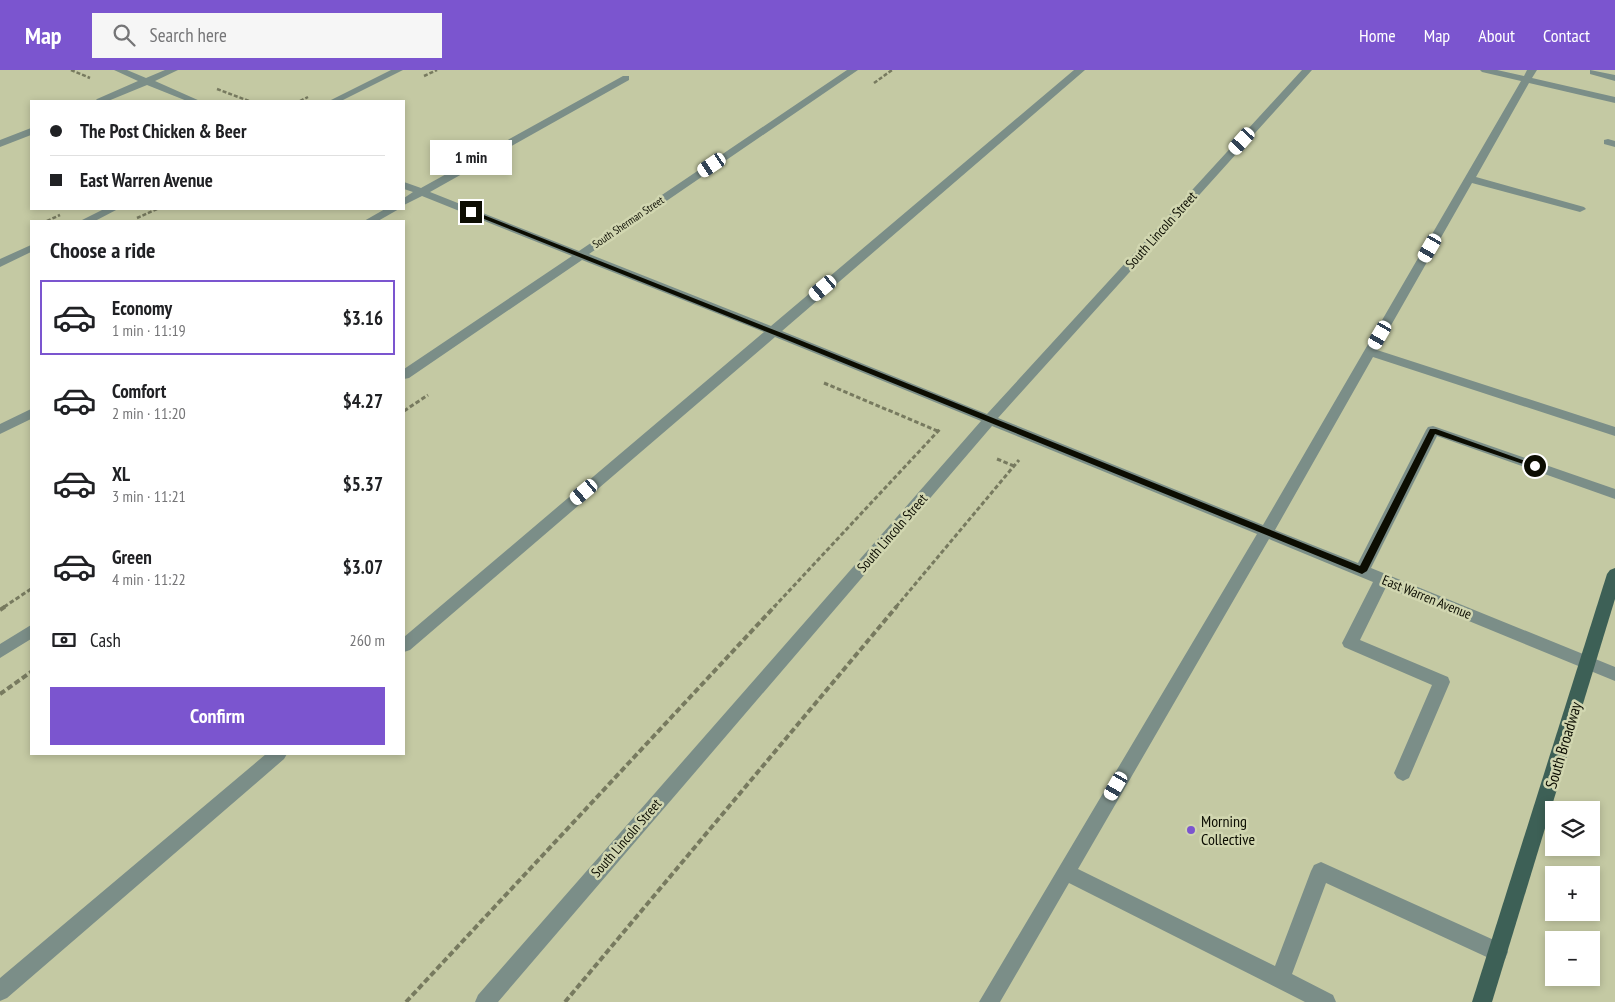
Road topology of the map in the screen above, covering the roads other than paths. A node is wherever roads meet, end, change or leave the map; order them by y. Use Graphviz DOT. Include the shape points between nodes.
graph roads {
  1 [pos="119,70"];
  2 [pos="173,70"];
  3 [pos="398,70"];
  4 [pos="853,70"];
  5 [pos="1080,70"];
  6 [pos="1307,70"];
  7 [pos="1486,70"];
  8 [pos="1593,72"];
  9 [pos="1530,75"];
  10 [pos="626,78"];
  11 [pos="1615,78"];
  12 [pos="147,81"];
  13 [pos="102,100"];
  14 [pos="193,100"];
  15 [pos="336,100"];
  16 [pos="1615,100"];
  17 [pos="30,131"];
  18 [pos="0,144"];
  19 [pos="1470,179"];
  20 [pos="405,185"];
  21 [pos="422,192"];
  22 [pos="405,201"];
  23 [pos="1580,209"];
  24 [pos="110,210"];
  25 [pos="391,210"];
  26 [pos="88,220"];
  27 [pos="372,220"];
  28 [pos="30,248"];
  29 [pos="579,255"];
  30 [pos="0,263"];
  31 [pos="772,331"];
  32 [pos="1370,352"];
  33 [pos="405,375"];
  34 [pos="30,413"];
  35 [pos="990,419"];
  36 [pos="0,430"];
  37 [pos="1615,432"];
  38 [pos="1615,494"];
  39 [pos="1266,532"];
  40 [pos="1362,571"];
  41 [pos="1615,574"];
  42 [pos="1382,579"];
  43 [pos="30,632"];
  44 [pos="405,645"];
  45 [pos="0,652"];
  46 [pos="1588,662"];
  47 [pos="1615,674"];
  48 [pos="277,755"];
  49 [pos="1403,773"];
  50 [pos="1066,872"];
  51 [pos="1498,952"];
  52 [pos="1280,979"];
  53 [pos="0,991"];
  54 [pos="484,1002"];
  55 [pos="989,1002"];
  56 [pos="1326,1002"];
  57 [pos="1482,1002"];
  1 -- 12 [label="street"];
  2 -- 12 [label="street"];
  3 -- 15 [label="street"];
  4 -- 29 [label="street, South Sherman Street"];
  5 -- 31 [label="street"];
  6 -- 35 [label="street, South Lincoln Street"];
  7 -- 9 [label="street"];
  8 -- 11 [label="street"];
  9 -- 16 [label="street"];
  9 -- 19 [label="street"];
  10 -- 21 [label="street"];
  12 -- 13 [label="street"];
  12 -- 14 [label="street"];
  17 -- 18 [label="street"];
  19 -- 23 [label="street"];
  19 -- 32 [label="street"];
  20 -- 21 [label="street, East Warren Avenue"];
  21 -- 22 [label="street"];
  21 -- 29 [label="street, East Warren Avenue"];
  24 -- 26 [label="street"];
  25 -- 27 [label="street"];
  28 -- 30 [label="street"];
  29 -- 31 [label="street, East Warren Avenue"];
  29 -- 33 [label="street, South Sherman Street"];
  31 -- 35 [label="street, East Warren Avenue"];
  31 -- 44 [label="street"];
  32 -- 37 [label="street"];
  32 -- 39 [label="street"];
  34 -- 36 [label="street"];
  35 -- 39 [label="street, East Warren Avenue"];
  35 -- 54 [label="street, South Lincoln Street"];
  38 -- 40 [label="street" via="1433,430"];
  39 -- 40 [label="street, East Warren Avenue"];
  39 -- 50 [label="street"];
  40 -- 42 [label="street, East Warren Avenue"];
  41 -- 46 [label="main road, South Broadway"];
  42 -- 46 [label="street, East Warren Avenue"];
  42 -- 49 [label="street" via="1350,643 1442,682"];
  43 -- 45 [label="street"];
  46 -- 47 [label="street, East Warren Avenue"];
  46 -- 51 [label="main road, South Broadway"];
  48 -- 53 [label="street"];
  50 -- 52 [label="street"];
  50 -- 55 [label="street"];
  51 -- 52 [label="street" via="1321,871"];
  51 -- 57 [label="main road, South Broadway"];
  52 -- 56 [label="street"];
}
